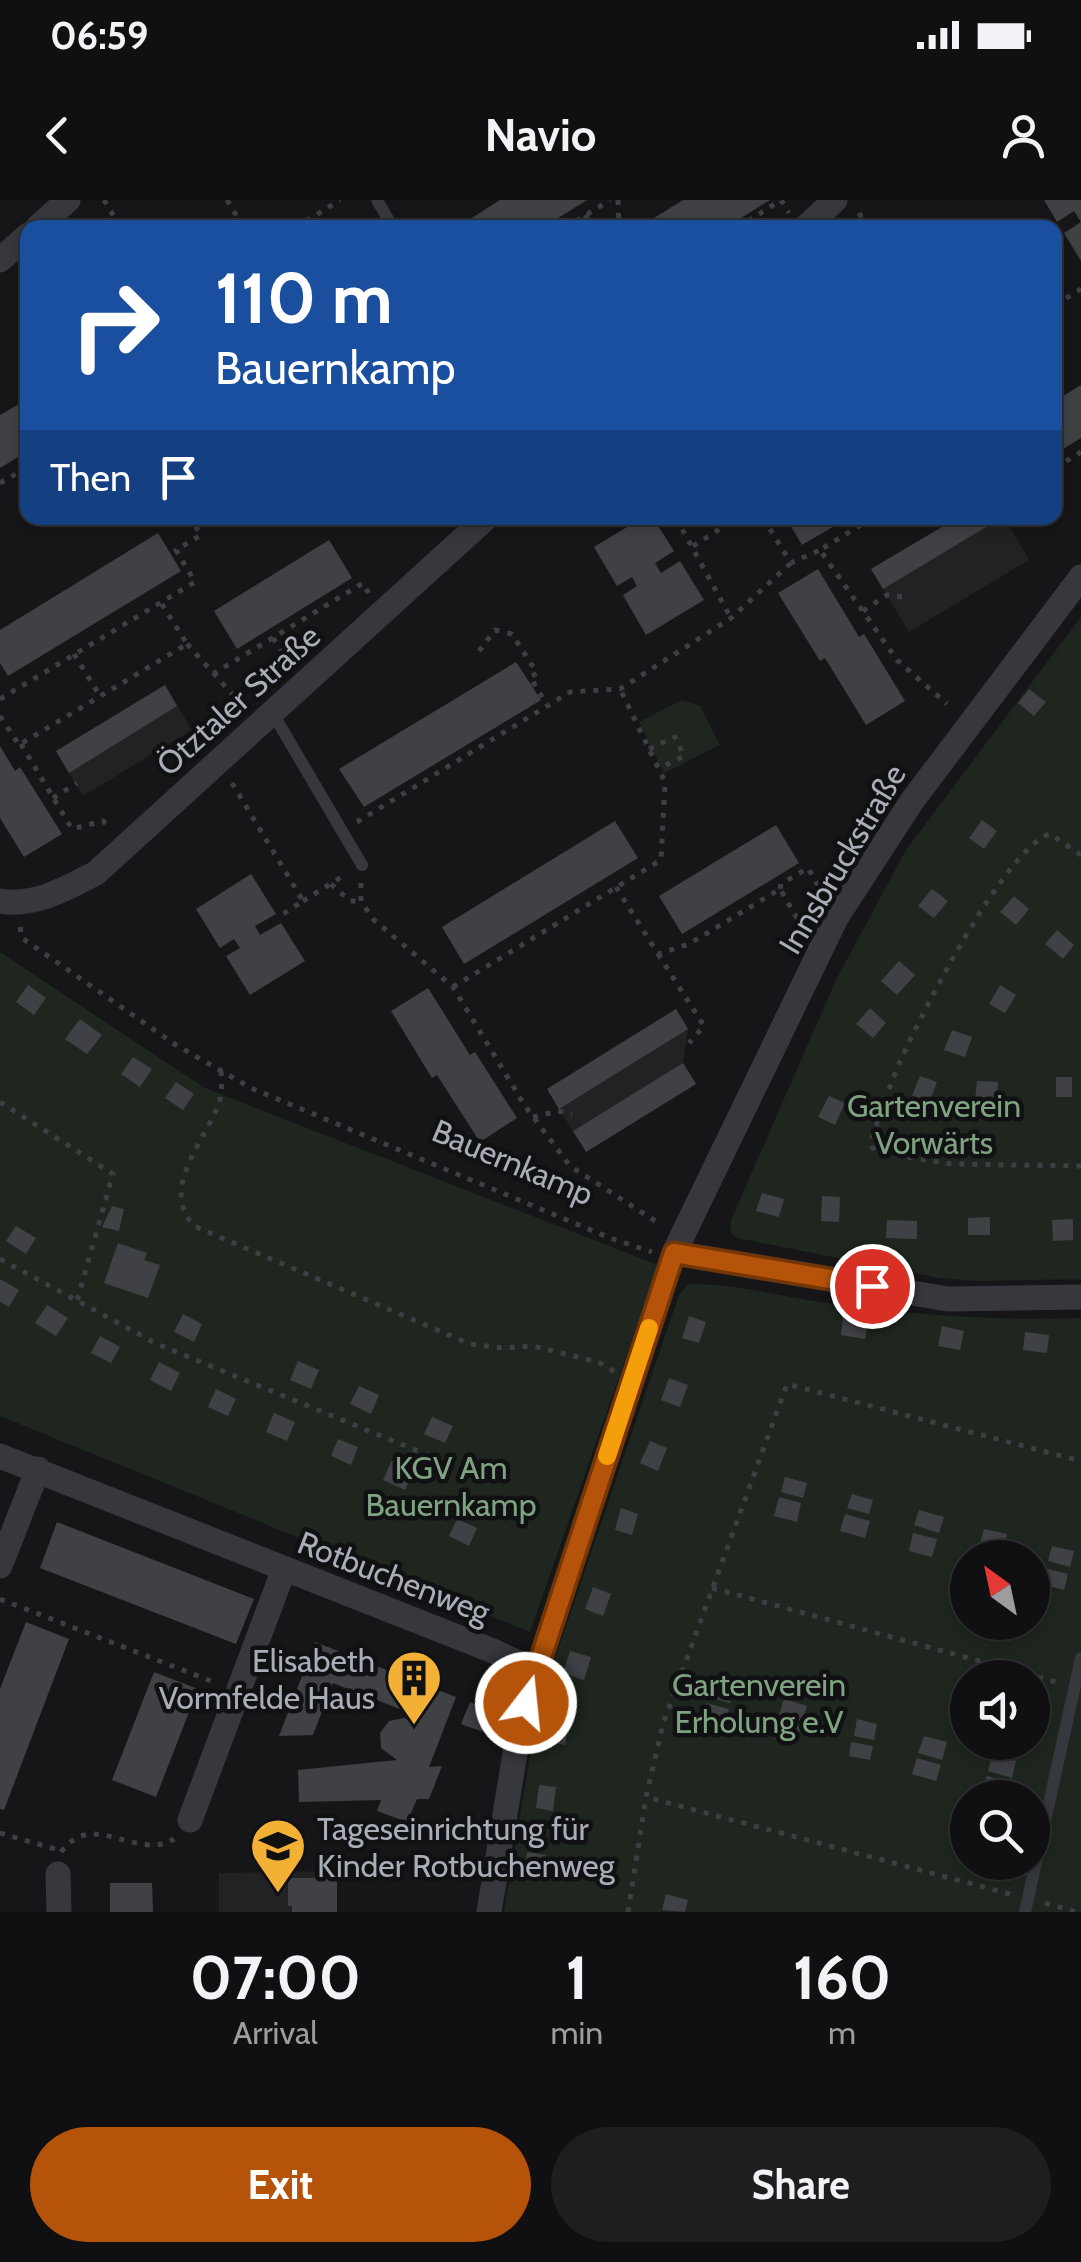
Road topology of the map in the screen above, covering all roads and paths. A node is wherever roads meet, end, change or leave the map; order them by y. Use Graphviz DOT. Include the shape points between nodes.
graph roads {
  1 [pos="68,200"];
  2 [pos="340,200"];
  3 [pos="377,200"];
  4 [pos="610,200"];
  5 [pos="846,205"];
  6 [pos="585,215"];
  7 [pos="388,219"];
  8 [pos="750,219"];
  9 [pos="45,220"];
  10 [pos="308,220"];
  11 [pos="577,220"];
  12 [pos="588,220"];
  13 [pos="797,220"];
  14 [pos="804,220"];
  15 [pos="20,243"];
  16 [pos="0,260"];
  17 [pos="194,525"];
  18 [pos="478,525"];
  19 [pos="680,525"];
  20 [pos="726,525"];
  21 [pos="767,525"];
  22 [pos="861,525"];
  23 [pos="693,546"];
  24 [pos="820,550"];
  25 [pos="791,564"];
  26 [pos="1081,577"];
  27 [pos="371,597"];
  28 [pos="902,597"];
  29 [pos="161,603"];
  30 [pos="331,603"];
  31 [pos="863,611"];
  32 [pos="337,613"];
  33 [pos="731,618"];
  34 [pos="274,638"];
  35 [pos="187,644"];
  36 [pos="479,652"];
  37 [pos="74,654"];
  38 [pos="289,662"];
  39 [pos="213,674"];
  40 [pos="620,689"];
  41 [pos="100,696"];
  42 [pos="234,696"];
  43 [pos="0,699"];
  44 [pos="947,704"];
  45 [pos="548,706"];
  46 [pos="272,712"];
  47 [pos="0,716"];
  48 [pos="21,744"];
  49 [pos="649,749"];
  50 [pos="659,768"];
  51 [pos="230,780"];
  52 [pos="77,783"];
  53 [pos="53,798"];
  54 [pos="113,831"];
  55 [pos="342,831"];
  56 [pos="1081,855"];
  57 [pos="362,865"];
  58 [pos="331,884"];
  59 [pos="616,887"];
  60 [pos="780,888"];
  61 [pos="820,889"];
  62 [pos="304,901"];
  63 [pos="361,901"];
  64 [pos="9,902"];
  65 [pos="280,916"];
  66 [pos="801,924"];
  67 [pos="658,954"];
  68 [pos="453,987"];
  69 [pos="690,1043"];
  70 [pos="222,1071"];
  71 [pos="0,1102"];
  72 [pos="572,1114"];
  73 [pos="534,1117"];
  74 [pos="1081,1166"];
  75 [pos="660,1224"];
  76 [pos="674,1253"];
  77 [pos="0,1259"];
  78 [pos="1081,1297"];
  79 [pos="77,1301"];
  80 [pos="632,1381"];
  81 [pos="0,1456"];
  82 [pos="1081,1461"];
  83 [pos="446,1464"];
  84 [pos="38,1469"];
  85 [pos="0,1566"];
  86 [pos="284,1569"];
  87 [pos="712,1588"];
  88 [pos="0,1599"];
  89 [pos="1081,1658"];
  90 [pos="534,1671"];
  91 [pos="1074,1687"];
  92 [pos="238,1692"];
  93 [pos="646,1797"];
  94 [pos="190,1820"];
  95 [pos="0,1834"];
  96 [pos="51,1847"];
  97 [pos="58,1874"];
  98 [pos="1027,1906"];
  99 [pos="58,1912"];
  100 [pos="489,1912"];
  101 [pos="628,1912"];
  102 [pos="1076,1912"];
  1 -- 9 [label="street"];
  2 -- 10 [label="path"];
  3 -- 7 [label="lane"];
  4 -- 6 [label="path"];
  5 -- 14 [label="street"];
  6 -- 11 [label="path"];
  6 -- 12 [label="path"];
  8 -- 13 [label="path" via="782,200"];
  15 -- 16 [label="street"];
  17 -- 29 [label="path" via="200,535 176,550 195,582"];
  18 -- 46 [label="street, Ötztaler Straße"];
  19 -- 23 [label="path"];
  20 -- 23 [label="path"];
  21 -- 25 [label="path"];
  22 -- 24 [label="path"];
  23 -- 33 [label="path"];
  24 -- 25 [label="path"];
  24 -- 31 [label="path"];
  25 -- 33 [label="path"];
  26 -- 76 [label="street, Innsbruckstraße" via="912,800 836,918"];
  27 -- 30 [label="path" via="363,584"];
  28 -- 31 [label="path" via="887,595"];
  29 -- 35 [label="path"];
  29 -- 37 [label="path"];
  30 -- 32 [label="path"];
  30 -- 34 [label="path"];
  31 -- 44 [label="path" via="901,665"];
  33 -- 40 [label="path"];
  34 -- 38 [label="path"];
  34 -- 39 [label="path"];
  35 -- 39 [label="path"];
  35 -- 41 [label="path"];
  36 -- 45 [label="path" via="495,630 512,634"];
  37 -- 41 [label="path"];
  37 -- 43 [label="path"];
  39 -- 42 [label="path"];
  40 -- 45 [label="path" via="570,692"];
  40 -- 49 [label="path"];
  41 -- 48 [label="path"];
  45 -- 55 [label="path"];
  46 -- 55 [label="lane"];
  46 -- 64 [label="street, Ötztaler Straße" via="96,873 56,894"];
  47 -- 48 [label="path"];
  48 -- 53 [label="path"];
  49 -- 50 [label="path"];
  49 -- 50 [label="path" via="675,737 684,756"];
  50 -- 59 [label="path" via="665,782 660,860"];
  51 -- 62 [label="path"];
  52 -- 53 [label="path"];
  53 -- 54 [label="path" via="72,829 103,821"];
  55 -- 57 [label="lane"];
  56 -- 74 [label="path" via="1050,834 1014,866 939,984 872,1137 880,1153 952,1164"];
  57 -- 58 [label="path"];
  57 -- 63 [label="path"];
  58 -- 62 [label="path"];
  58 -- 63 [label="path" via="350,901"];
  59 -- 67 [label="path"];
  59 -- 68 [label="path"];
  60 -- 61 [label="path" via="808,868"];
  60 -- 66 [label="path"];
  60 -- 67 [label="path" via="689,944"];
  62 -- 65 [label="path"];
  63 -- 68 [label="path"];
  64 -- 70 [label="path, Bauernkamp" via="22,938"];
  67 -- 69 [label="path" via="704,1026"];
  68 -- 73 [label="path"];
  70 -- 76 [label="path, Bauernkamp" via="610,1238"];
  70 -- 80 [label="path" via="219,1101 179,1193 183,1215 194,1226 470,1344 533,1346 598,1362"];
  71 -- 79 [label="path" via="113,1174"];
  72 -- 73 [label="path" via="558,1110"];
  73 -- 75 [label="path" via="570,1166"];
  76 -- 78 [label="street" via="948,1299"];
  76 -- 80 [label="lane"];
  77 -- 79 [label="path"];
  79 -- 83 [label="path" via="157,1344"];
  80 -- 90 [label="lane"];
  81 -- 84 [label="street, Rotbuchenweg"];
  82 -- 87 [label="path" via="787,1384"];
  84 -- 85 [label="street"];
  84 -- 86 [label="street, Rotbuchenweg"];
  86 -- 90 [label="street, Rotbuchenweg"];
  86 -- 92 [label="street"];
  87 -- 91 [label="path"];
  87 -- 93 [label="path" via="658,1740"];
  88 -- 92 [label="path"];
  89 -- 91 [label="lane"];
  90 -- 100 [label="street"];
  91 -- 98 [label="lane"];
  92 -- 94 [label="street"];
  93 -- 98 [label="path"];
  93 -- 101 [label="path"];
  94 -- 97 [label="path" via="156,1847 102,1832 81,1835 61,1852"];
  95 -- 96 [label="path"];
  97 -- 99 [label="street"];
  98 -- 102 [label="path"];
}
